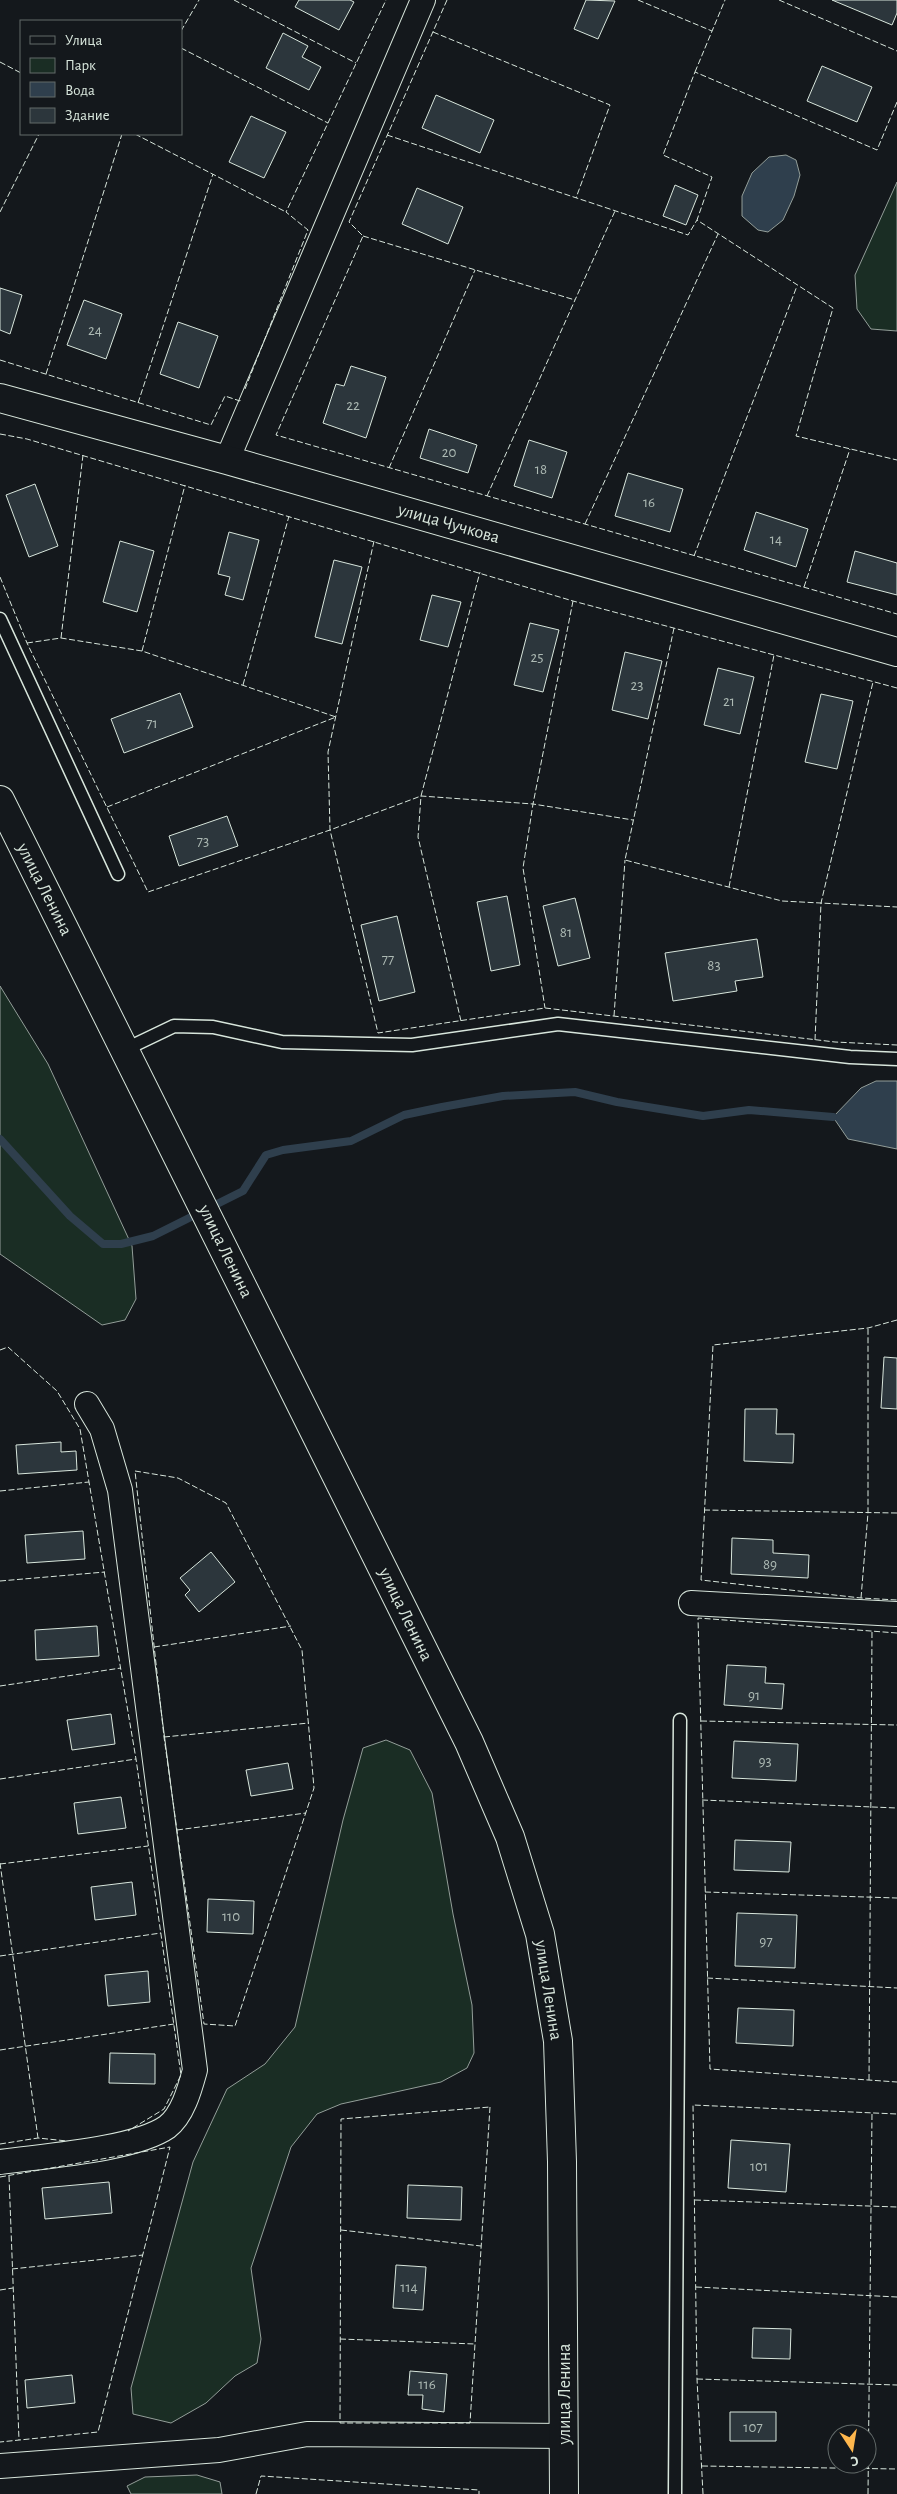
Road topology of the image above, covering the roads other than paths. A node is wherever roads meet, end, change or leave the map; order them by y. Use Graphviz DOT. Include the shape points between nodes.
graph roads {
  1 [pos="423,0"];
  2 [pos="0,398"];
  3 [pos="227,460"];
  4 [pos="0,619"];
  5 [pos="897,652"];
  6 [pos="0,800"];
  7 [pos="118,874"];
  8 [pos="126,1049"];
  9 [pos="897,1059"];
  10 [pos="87,1404"];
  11 [pos="691,1603"];
  12 [pos="897,1614"];
  13 [pos="680,1720"];
  14 [pos="0,2162"];
  15 [pos="565,2436"];
  16 [pos="0,2466"];
  17 [pos="564,2494"];
  18 [pos="675,2494"];
  1 -- 3 [label="street"];
  2 -- 3 [label="main road, улица Чучкова"];
  3 -- 5 [label="main road, улица Чучкова"];
  4 -- 7 [label="lane"];
  6 -- 8 [label="main road, улица Ленина"];
  8 -- 9 [label="lane" via="174,1026 213,1027 282,1042 412,1045 558,1024 850,1057"];
  8 -- 15 [label="main road, улица Ленина" via="470,1742 510,1838 540,1934 558,2041"];
  10 -- 14 [label="street" via="102,1429 120,1490 195,2070 186,2099 168,2126 140,2140"];
  11 -- 12 [label="street"];
  13 -- 18 [label="lane"];
  15 -- 16 [label="street" via="307,2434 219,2450"];
  15 -- 17 [label="main road, улица Ленина"];
}
